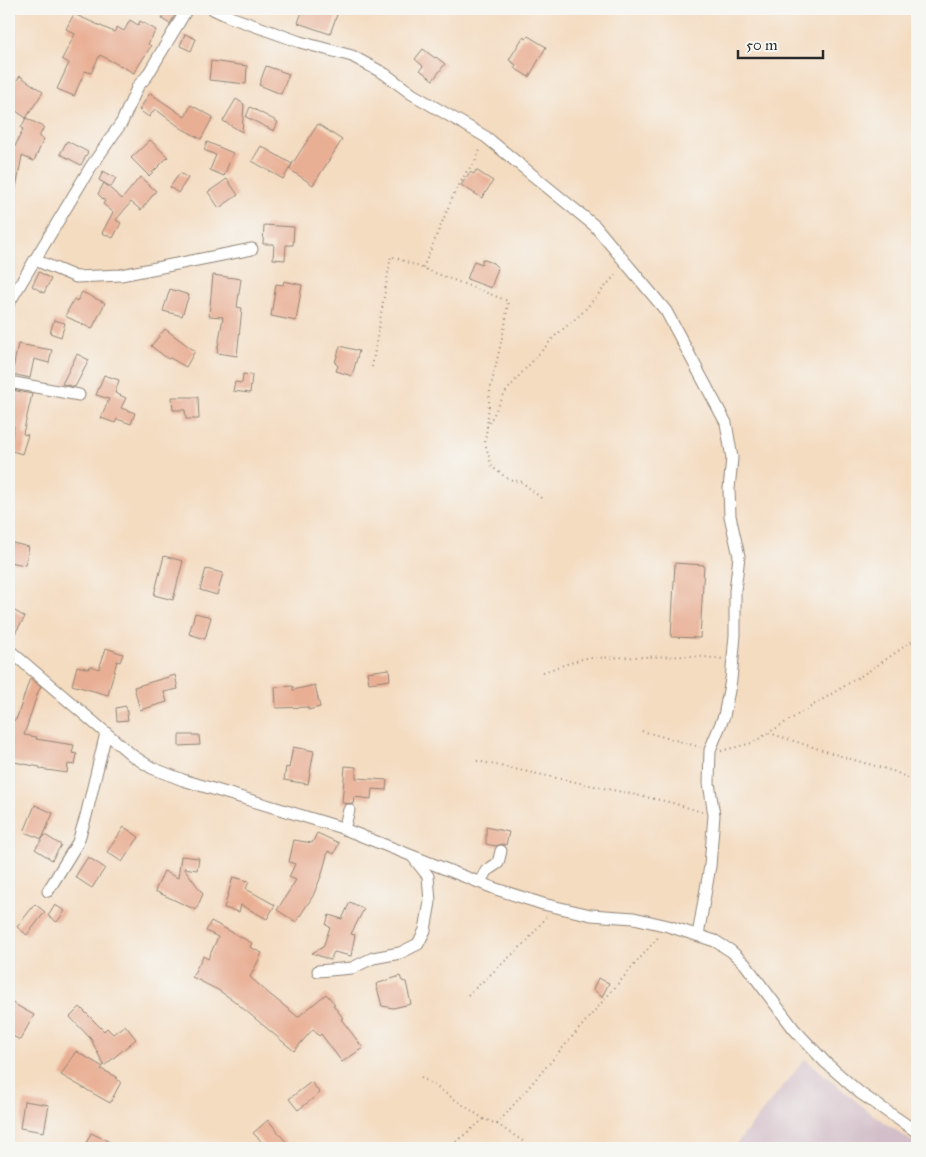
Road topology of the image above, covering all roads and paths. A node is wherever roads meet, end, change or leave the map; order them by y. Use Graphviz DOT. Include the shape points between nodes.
graph roads {
  1 [pos="187,9"];
  2 [pos="213,9"];
  3 [pos="486,137"];
  4 [pos="252,250"];
  5 [pos="35,260"];
  6 [pos="626,263"];
  7 [pos="423,268"];
  8 [pos="9,303"];
  9 [pos="372,367"];
  10 [pos="9,382"];
  11 [pos="79,395"];
  12 [pos="487,427"];
  13 [pos="541,498"];
  14 [pos="917,638"];
  15 [pos="9,650"];
  16 [pos="732,660"];
  17 [pos="543,672"];
  18 [pos="642,731"];
  19 [pos="106,732"];
  20 [pos="768,733"];
  21 [pos="710,750"];
  22 [pos="477,761"];
  23 [pos="917,782"];
  24 [pos="349,810"];
  25 [pos="714,815"];
  26 [pos="344,829"];
  27 [pos="500,851"];
  28 [pos="412,855"];
  29 [pos="480,882"];
  30 [pos="48,891"];
  31 [pos="543,904"];
  32 [pos="668,926"];
  33 [pos="698,935"];
  34 [pos="318,971"];
  35 [pos="468,995"];
  36 [pos="421,1077"];
  37 [pos="484,1119"];
  38 [pos="498,1124"];
  39 [pos="917,1132"];
  40 [pos="309,1148"];
  41 [pos="323,1148"];
  42 [pos="448,1148"];
  43 [pos="533,1148"];
  1 -- 5 [label="street" via="138,86 122,122 90,168"];
  2 -- 3 [label="street" via="300,42 352,56"];
  3 -- 6 [label="street" via="595,226"];
  3 -- 7 [label="path" via="474,164 454,194"];
  4 -- 5 [label="street" via="121,275 76,277"];
  5 -- 8 [label="street"];
  6 -- 12 [label="path" via="519,376 505,393"];
  6 -- 16 [label="street" via="666,311 726,422 732,458 730,516 739,556"];
  7 -- 9 [label="path" via="391,256"];
  7 -- 12 [label="path" via="508,301 490,391"];
  10 -- 11 [label="street"];
  12 -- 13 [label="path" via="486,443 492,467 508,479 522,482"];
  14 -- 20 [label="path"];
  15 -- 19 [label="street"];
  16 -- 17 [label="path" via="692,656 585,658"];
  16 -- 21 [label="street" via="724,716"];
  18 -- 21 [label="path"];
  19 -- 26 [label="street" via="152,768"];
  19 -- 30 [label="street" via="78,842"];
  20 -- 21 [label="path" via="752,743 724,751"];
  20 -- 23 [label="path" via="894,771"];
  21 -- 25 [label="street" via="708,783"];
  22 -- 25 [label="path" via="669,802"];
  24 -- 26 [label="street"];
  25 -- 33 [label="street" via="710,866"];
  26 -- 28 [label="street"];
  27 -- 29 [label="street" via="498,863 486,871"];
  28 -- 29 [label="street"];
  28 -- 34 [label="street" via="428,876 430,902 425,930 418,944 352,968"];
  29 -- 31 [label="street"];
  31 -- 32 [label="street" via="591,915 634,918"];
  31 -- 35 [label="path" via="547,915 528,941"];
  32 -- 33 [label="street"];
  32 -- 38 [label="path"];
  33 -- 39 [label="street" via="715,941 746,964 794,1029 825,1062 860,1093"];
  36 -- 37 [label="path"];
  37 -- 38 [label="path"];
  37 -- 42 [label="path"];
  38 -- 43 [label="path"];
  40 -- 41 [label="path" via="315,1144"];
}
